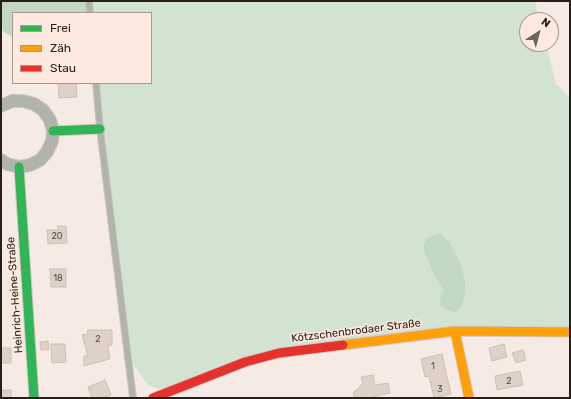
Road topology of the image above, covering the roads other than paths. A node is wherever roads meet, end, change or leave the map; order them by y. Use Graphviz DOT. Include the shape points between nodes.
graph roads {
  1 [pos="89,1"];
  2 [pos="90,12"];
  3 [pos="96,84"];
  4 [pos="1,106"];
  5 [pos="100,129"];
  6 [pos="53,130"];
  7 [pos="1,160"];
  8 [pos="19,167"];
  9 [pos="455,331"];
  10 [pos="570,332"];
  11 [pos="34,398"];
  12 [pos="133,398"];
  13 [pos="153,398"];
  14 [pos="469,398"];
  1 -- 2 [label="lane"];
  3 -- 5 [label="lane"];
  4 -- 6 [label="street" via="12,101 34,104 43,110"];
  5 -- 6 [label="street"];
  5 -- 12 [label="lane"];
  6 -- 8 [label="street" via="48,152 40,160"];
  7 -- 8 [label="street"];
  8 -- 11 [label="street, Heinrich-Heine-Straße"];
  9 -- 10 [label="street, Kötzschenbrodaer Straße"];
  9 -- 13 [label="street, Kötzschenbrodaer Straße" via="279,353 245,362"];
  9 -- 14 [label="street"];
}
